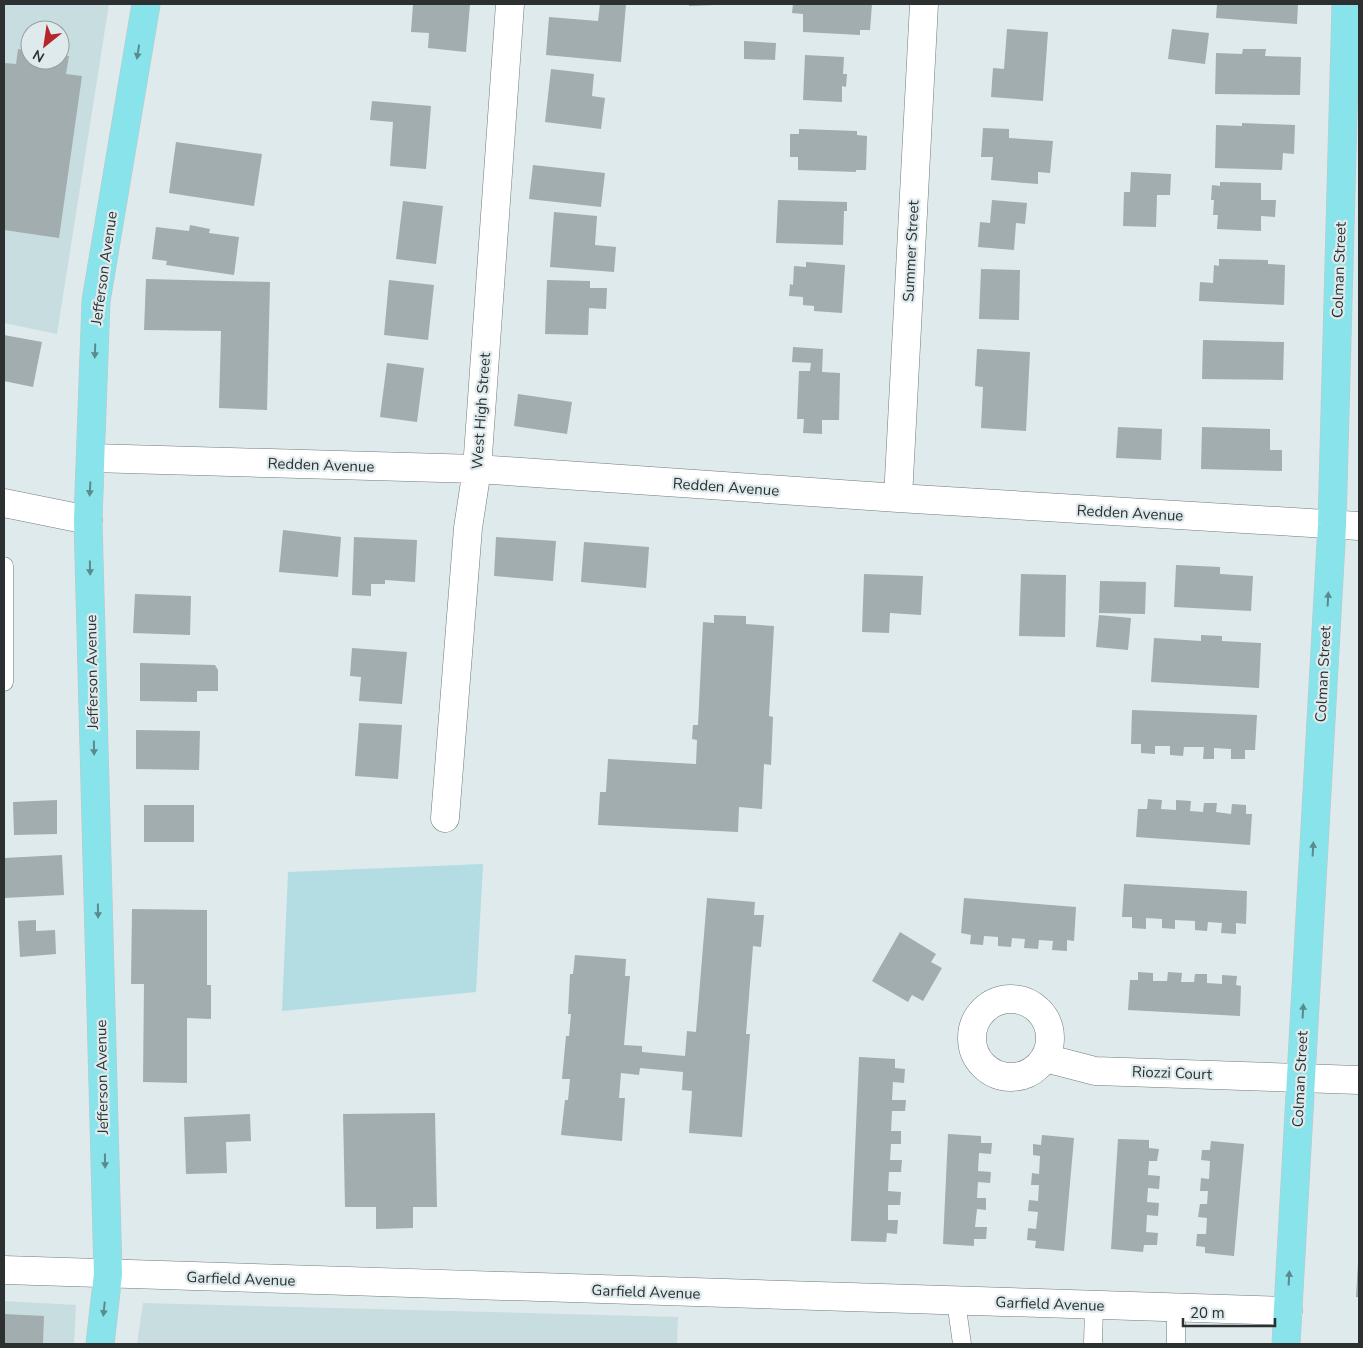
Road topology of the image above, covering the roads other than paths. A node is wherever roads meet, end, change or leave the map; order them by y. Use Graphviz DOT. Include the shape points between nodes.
graph roads {
  1 [pos="146,4"];
  2 [pos="510,4"];
  3 [pos="924,4"];
  4 [pos="1346,4"];
  5 [pos="92,458"];
  6 [pos="478,470"];
  7 [pos="898,498"];
  8 [pos="4,503"];
  9 [pos="88,520"];
  10 [pos="1332,525"];
  11 [pos="1359,526"];
  12 [pos="4,566"];
  13 [pos="4,682"];
  14 [pos="445,818"];
  15 [pos="1045,1058"];
  16 [pos="1300,1078"];
  17 [pos="1359,1080"];
  18 [pos="4,1270"];
  19 [pos="108,1274"];
  20 [pos="956,1301"];
  21 [pos="1094,1306"];
  22 [pos="1176,1308"];
  23 [pos="1288,1311"];
  24 [pos="100,1344"];
  25 [pos="962,1344"];
  26 [pos="1093,1344"];
  27 [pos="1176,1344"];
  28 [pos="1286,1344"];
  1 -- 5 [label="main road, Jefferson Avenue, one-way" via="96,301"];
  2 -- 6 [label="street, West High Street"];
  3 -- 7 [label="street, Summer Street"];
  4 -- 10 [label="main road, Colman Street"];
  5 -- 6 [label="street, Redden Avenue"];
  5 -- 9 [label="main road, Jefferson Avenue, one-way"];
  6 -- 7 [label="street, Redden Avenue"];
  6 -- 14 [label="street, West High Street" via="468,528"];
  7 -- 10 [label="street, Redden Avenue"];
  8 -- 9 [label="street"];
  9 -- 19 [label="main road, Jefferson Avenue, one-way"];
  10 -- 11 [label="street, Redden Avenue"];
  16 -- 10 [label="main road, Colman Street, one-way"];
  12 -- 13 [label="lane"];
  15 -- 16 [label="street, Riozzi Court" via="1095,1071"];
  16 -- 17 [label="street, Riozzi Court"];
  23 -- 16 [label="main road, Colman Street, one-way"];
  18 -- 19 [label="street, Garfield Avenue"];
  19 -- 20 [label="street, Garfield Avenue"];
  19 -- 24 [label="main road, Jefferson Avenue, one-way"];
  20 -- 21 [label="street, Garfield Avenue"];
  20 -- 25 [label="lane"];
  21 -- 22 [label="street, Garfield Avenue"];
  21 -- 26 [label="lane"];
  22 -- 23 [label="street, Garfield Avenue"];
  22 -- 27 [label="lane"];
  23 -- 28 [label="main road, Colman Street"];
}
